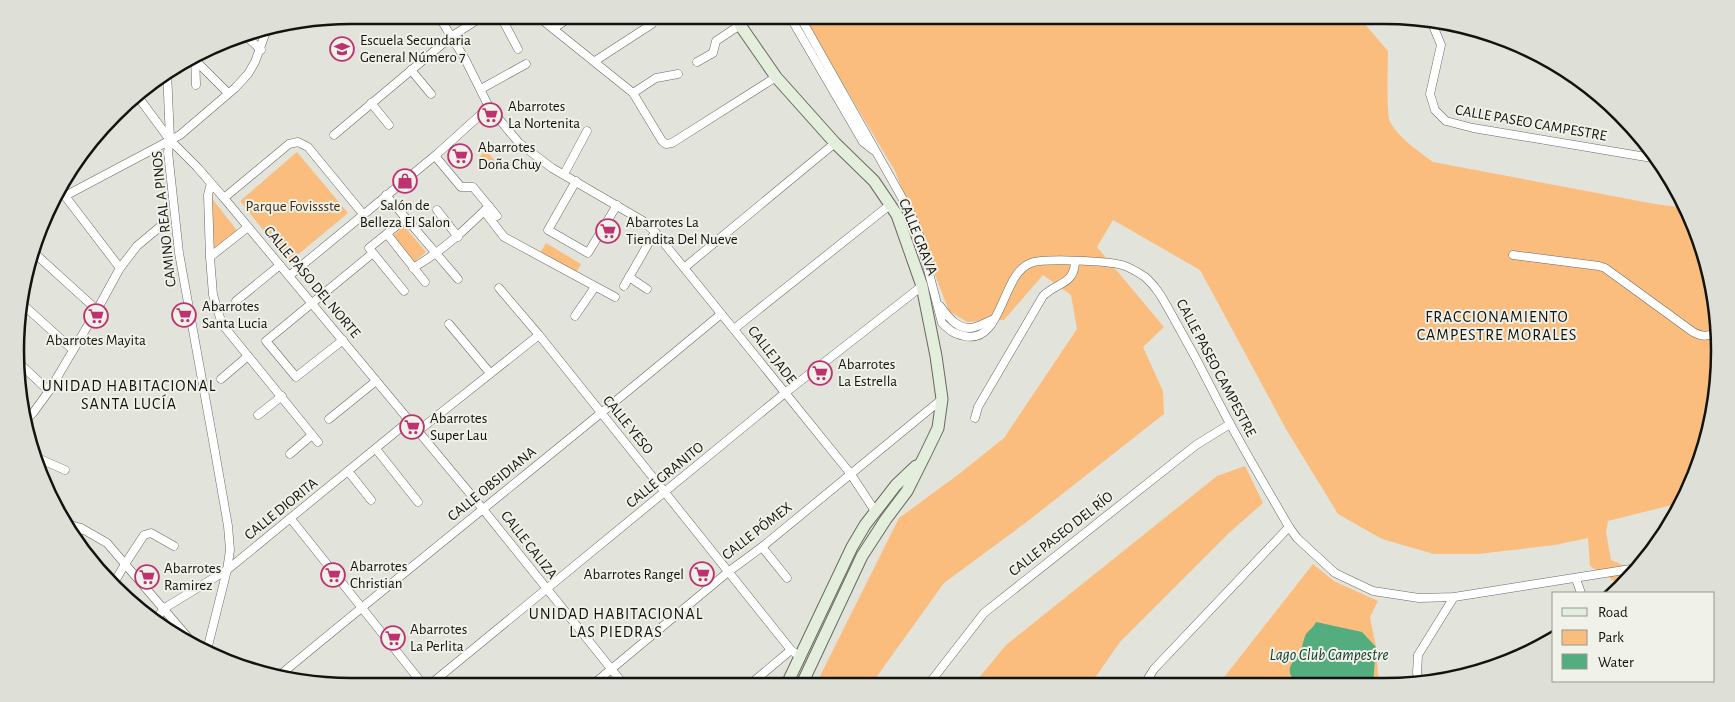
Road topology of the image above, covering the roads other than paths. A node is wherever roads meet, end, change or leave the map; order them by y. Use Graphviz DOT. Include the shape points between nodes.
graph roads {
  1 [pos="444,24"];
  2 [pos="471,24"];
  3 [pos="505,24"];
  4 [pos="548,24"];
  5 [pos="560,24"];
  6 [pos="652,24"];
  7 [pos="734,24"];
  8 [pos="741,24"];
  9 [pos="794,24"];
  10 [pos="804,24"];
  11 [pos="806,27"];
  12 [pos="554,28"];
  13 [pos="1434,28"];
  14 [pos="798,32"];
  15 [pos="266,35"];
  16 [pos="452,36"];
  17 [pos="250,40"];
  18 [pos="518,49"];
  19 [pos="260,50"];
  20 [pos="199,61"];
  21 [pos="595,61"];
  22 [pos="697,62"];
  23 [pos="195,63"];
  24 [pos="526,64"];
  25 [pos="411,70"];
  26 [pos="678,74"];
  27 [pos="776,77"];
  28 [pos="167,80"];
  29 [pos="196,85"];
  30 [pos="481,89"];
  31 [pos="228,93"];
  32 [pos="633,93"];
  33 [pos="430,94"];
  34 [pos="141,100"];
  35 [pos="372,103"];
  36 [pos="489,107"];
  37 [pos="389,125"];
  38 [pos="587,131"];
  39 [pos="334,135"];
  40 [pos="170,140"];
  41 [pos="835,143"];
  42 [pos="877,152"];
  43 [pos="435,156"];
  44 [pos="1648,157"];
  45 [pos="564,174"];
  46 [pos="576,181"];
  47 [pos="211,183"];
  48 [pos="65,196"];
  49 [pos="386,196"];
  50 [pos="224,198"];
  51 [pos="891,204"];
  52 [pos="617,205"];
  53 [pos="487,209"];
  54 [pos="437,210"];
  55 [pos="363,214"];
  56 [pos="497,216"];
  57 [pos="405,219"];
  58 [pos="162,225"];
  59 [pos="248,227"];
  60 [pos="655,232"];
  61 [pos="387,234"];
  62 [pos="458,237"];
  63 [pos="373,253"];
  64 [pos="436,255"];
  65 [pos="1513,255"];
  66 [pos="38,256"];
  67 [pos="210,257"];
  68 [pos="1075,262"];
  69 [pos="280,265"];
  70 [pos="120,268"];
  71 [pos="414,268"];
  72 [pos="684,268"];
  73 [pos="289,276"];
  74 [pos="629,277"];
  75 [pos="458,279"];
  76 [pos="425,282"];
  77 [pos="595,286"];
  78 [pos="624,286"];
  79 [pos="922,286"];
  80 [pos="499,288"];
  81 [pos="647,289"];
  82 [pos="404,291"];
  83 [pos="615,297"];
  84 [pos="236,300"];
  85 [pos="312,304"];
  86 [pos="27,308"];
  87 [pos="97,310"];
  88 [pos="721,314"];
  89 [pos="575,316"];
  90 [pos="449,324"];
  91 [pos="734,329"];
  92 [pos="539,335"];
  93 [pos="1711,335"];
  94 [pos="343,340"];
  95 [pos="73,350"];
  96 [pos="248,356"];
  97 [pos="24,368"];
  98 [pos="490,373"];
  99 [pos="221,380"];
  100 [pos="376,381"];
  101 [pos="49,391"];
  102 [pos="785,394"];
  103 [pos="282,396"];
  104 [pos="942,399"];
  105 [pos="601,414"];
  106 [pos="258,415"];
  107 [pos="30,416"];
  108 [pos="974,418"];
  109 [pos="329,419"];
  110 [pos="410,422"];
  111 [pos="1230,424"];
  112 [pos="418,432"];
  113 [pos="312,435"];
  114 [pos="318,442"];
  115 [pos="376,449"];
  116 [pos="290,454"];
  117 [pos="923,459"];
  118 [pos="43,460"];
  119 [pos="64,470"];
  120 [pos="348,471"];
  121 [pos="850,473"];
  122 [pos="665,493"];
  123 [pos="372,500"];
  124 [pos="418,502"];
  125 [pos="482,508"];
  126 [pos="875,511"];
  127 [pos="291,519"];
  128 [pos="75,526"];
  129 [pos="1289,527"];
  130 [pos="81,528"];
  131 [pos="79,532"];
  132 [pos="174,546"];
  133 [pos="762,547"];
  134 [pos="125,564"];
  135 [pos="227,570"];
  136 [pos="1627,570"];
  137 [pos="728,572"];
  138 [pos="787,578"];
  139 [pos="117,579"];
  140 [pos="1576,579"];
  141 [pos="547,589"];
  142 [pos="1580,592"];
  143 [pos="1454,597"];
  144 [pos="362,607"];
  145 [pos="163,609"];
  146 [pos="159,616"];
  147 [pos="182,631"];
  148 [pos="208,646"];
  149 [pos="796,654"];
  150 [pos="611,670"];
  151 [pos="284,671"];
  152 [pos="1418,676"];
  153 [pos="419,678"];
  154 [pos="437,678"];
  155 [pos="601,678"];
  156 [pos="618,678"];
  157 [pos="760,678"];
  158 [pos="788,678"];
  159 [pos="805,678"];
  160 [pos="934,678"];
  161 [pos="1148,678"];
  1 -- 16 [label="street, CALLE JADE"];
  2 -- 16 [label="street"];
  3 -- 18 [label="street"];
  4 -- 12 [label="street"];
  5 -- 12 [label="street"];
  6 -- 21 [label="street"];
  7 -- 22 [label="street" via="716,41 713,53"];
  8 -- 27 [label="main road, CALLE GRAVA"];
  9 -- 14 [label="street, CALLE PASEO CAMPESTRE"];
  10 -- 11 [label="street, CALLE PASEO CAMPESTRE"];
  11 -- 14 [label="street"];
  11 -- 42 [label="street, CALLE PASEO CAMPESTRE"];
  12 -- 21 [label="street"];
  13 -- 44 [label="street, CALLE PASEO CAMPESTRE" via="1440,45 1430,94 1435,110 1446,122"];
  14 -- 42 [label="street, CALLE PASEO CAMPESTRE" via="863,142"];
  15 -- 19 [label="street"];
  16 -- 25 [label="street"];
  16 -- 30 [label="street, CALLE JADE"];
  17 -- 19 [label="street"];
  19 -- 31 [label="street" via="248,74"];
  20 -- 31 [label="street"];
  21 -- 32 [label="street"];
  23 -- 29 [label="street"];
  24 -- 30 [label="street"];
  25 -- 33 [label="street"];
  25 -- 35 [label="street"];
  26 -- 32 [label="street" via="656,78"];
  27 -- 32 [label="street" via="666,144"];
  27 -- 41 [label="main road, CALLE GRAVA"];
  28 -- 40 [label="street, CAMINO REAL A PINOS"];
  30 -- 36 [label="street, CALLE JADE"];
  31 -- 40 [label="street"];
  34 -- 40 [label="street, CALLE PASO DEL NORTE"];
  35 -- 37 [label="street"];
  35 -- 39 [label="street"];
  36 -- 43 [label="street"];
  36 -- 45 [label="street, CALLE JADE" via="525,148"];
  38 -- 45 [label="street"];
  40 -- 47 [label="street, CALLE PASO DEL NORTE"];
  40 -- 48 [label="street"];
  40 -- 135 [label="street, CAMINO REAL A PINOS" via="168,152 179,253 228,526 230,550"];
  41 -- 51 [label="main road, CALLE GRAVA" via="874,180"];
  41 -- 72 [label="street"];
  42 -- 68 [label="street, CALLE PASEO CAMPESTRE" via="918,231 942,323 952,333 970,337 981,334 994,319 1020,271 1030,263 1044,260"];
  43 -- 49 [label="street"];
  43 -- 53 [label="street" via="461,187 474,187"];
  45 -- 46 [label="street, CALLE JADE"];
  46 -- 52 [label="street, CALLE JADE"];
  46 -- 52 [label="street" via="548,230 588,253"];
  47 -- 50 [label="street, CALLE PASO DEL NORTE"];
  47 -- 67 [label="street" via="208,194"];
  48 -- 70 [label="street"];
  49 -- 55 [label="street"];
  49 -- 57 [label="street"];
  50 -- 55 [label="street" via="289,144 298,142 308,147"];
  50 -- 59 [label="street, CALLE PASO DEL NORTE"];
  51 -- 79 [label="main road, CALLE GRAVA"];
  51 -- 91 [label="street"];
  52 -- 60 [label="street, CALLE JADE"];
  53 -- 56 [label="street"];
  53 -- 62 [label="street"];
  53 -- 77 [label="street" via="504,237"];
  54 -- 62 [label="street"];
  55 -- 73 [label="street"];
  57 -- 61 [label="street"];
  57 -- 64 [label="street"];
  58 -- 70 [label="street" via="137,246"];
  59 -- 67 [label="street"];
  59 -- 69 [label="street, CALLE PASO DEL NORTE"];
  60 -- 72 [label="street, CALLE JADE"];
  60 -- 74 [label="street"];
  61 -- 63 [label="street" via="369,248"];
  61 -- 71 [label="street"];
  62 -- 64 [label="street"];
  63 -- 82 [label="street"];
  63 -- 85 [label="street"];
  64 -- 71 [label="street"];
  64 -- 75 [label="street"];
  65 -- 93 [label="street" via="1605,268 1693,332 1702,337"];
  66 -- 87 [label="street"];
  67 -- 96 [label="street" via="213,295 222,324"];
  68 -- 108 [label="street" via="1071,278 1044,296"];
  68 -- 111 [label="street, CALLE PASEO CAMPESTRE" via="1122,265 1144,277 1160,294"];
  69 -- 73 [label="street, CALLE PASO DEL NORTE"];
  69 -- 84 [label="street"];
  70 -- 87 [label="street"];
  71 -- 76 [label="street"];
  72 -- 88 [label="street, CALLE JADE"];
  73 -- 85 [label="street, CALLE PASO DEL NORTE"];
  74 -- 78 [label="street"];
  74 -- 81 [label="street"];
  77 -- 83 [label="street"];
  77 -- 89 [label="street"];
  79 -- 102 [label="street, CALLE GRANITO"];
  79 -- 104 [label="main road, CALLE GRAVA"];
  80 -- 92 [label="street, CALLE YESO"];
  85 -- 94 [label="street, CALLE PASO DEL NORTE"];
  85 -- 94 [label="street" via="266,341 296,378"];
  86 -- 95 [label="street"];
  87 -- 95 [label="street"];
  88 -- 91 [label="street, CALLE JADE"];
  88 -- 105 [label="street, CALLE OBSIDIANA"];
  90 -- 98 [label="street"];
  91 -- 102 [label="street, CALLE JADE"];
  92 -- 98 [label="street"];
  92 -- 105 [label="street, CALLE YESO"];
  94 -- 100 [label="street, CALLE PASO DEL NORTE"];
  95 -- 101 [label="street"];
  96 -- 99 [label="street"];
  96 -- 103 [label="street"];
  97 -- 101 [label="street"];
  98 -- 112 [label="street"];
  100 -- 109 [label="street"];
  100 -- 110 [label="street, CALLE PASO DEL NORTE"];
  101 -- 107 [label="street"];
  102 -- 121 [label="street, CALLE JADE"];
  102 -- 122 [label="street, CALLE GRANITO"];
  103 -- 106 [label="street"];
  103 -- 113 [label="street"];
  104 -- 117 [label="main road, CALLE GRAVA" via="938,428"];
  104 -- 121 [label="street, CALLE PÓMEX"];
  105 -- 122 [label="street, CALLE YESO"];
  105 -- 125 [label="street, CALLE OBSIDIANA"];
  110 -- 112 [label="street, CALLE CALIZA"];
  110 -- 115 [label="street, CALLE DIORITA"];
  111 -- 129 [label="street, CALLE PASEO CAMPESTRE"];
  111 -- 160 [label="street, CALLE PASEO DEL RÍO" via="1196,445 984,613"];
  112 -- 125 [label="street, CALLE CALIZA"];
  113 -- 114 [label="street"];
  113 -- 116 [label="street"];
  115 -- 120 [label="street, CALLE DIORITA"];
  115 -- 124 [label="street"];
  117 -- 126 [label="main road, CALLE GRAVA"];
  117 -- 159 [label="main road, CALLE GRAVA" via="907,491 862,556"];
  118 -- 119 [label="street"];
  120 -- 123 [label="street"];
  120 -- 127 [label="street, CALLE DIORITA"];
  121 -- 126 [label="street, CALLE JADE"];
  121 -- 133 [label="street, CALLE PÓMEX"];
  122 -- 137 [label="street, CALLE YESO"];
  122 -- 141 [label="street, CALLE GRANITO"];
  125 -- 141 [label="street, CALLE CALIZA"];
  125 -- 144 [label="street, CALLE OBSIDIANA"];
  126 -- 149 [label="main road, CALLE GRAVA"];
  127 -- 135 [label="street, CALLE DIORITA"];
  127 -- 144 [label="street"];
  128 -- 130 [label="street"];
  129 -- 143 [label="street, CALLE PASEO CAMPESTRE" via="1335,573 1373,591 1420,598"];
  129 -- 161 [label="street"];
  130 -- 131 [label="street"];
  130 -- 134 [label="street" via="107,543"];
  132 -- 134 [label="street" via="151,533 147,534"];
  133 -- 137 [label="street, CALLE PÓMEX"];
  133 -- 138 [label="street"];
  134 -- 139 [label="street"];
  134 -- 145 [label="street"];
  135 -- 145 [label="street, CALLE DIORITA"];
  135 -- 148 [label="street, CAMINO REAL A PINOS"];
  136 -- 140 [label="street, CALLE PASEO CAMPESTRE"];
  137 -- 149 [label="street, CALLE YESO"];
  137 -- 150 [label="street, CALLE PÓMEX"];
  140 -- 142 [label="street"];
  140 -- 143 [label="street, CALLE PASEO CAMPESTRE"];
  141 -- 150 [label="street, CALLE CALIZA"];
  141 -- 154 [label="street, CALLE GRANITO"];
  143 -- 152 [label="street" via="1418,655"];
  144 -- 151 [label="street, CALLE OBSIDIANA"];
  144 -- 153 [label="street"];
  145 -- 146 [label="street"];
  145 -- 147 [label="street"];
  149 -- 157 [label="street"];
  149 -- 158 [label="main road, CALLE GRAVA"];
  150 -- 155 [label="street, CALLE PÓMEX"];
  150 -- 156 [label="street, CALLE CALIZA"];
}
